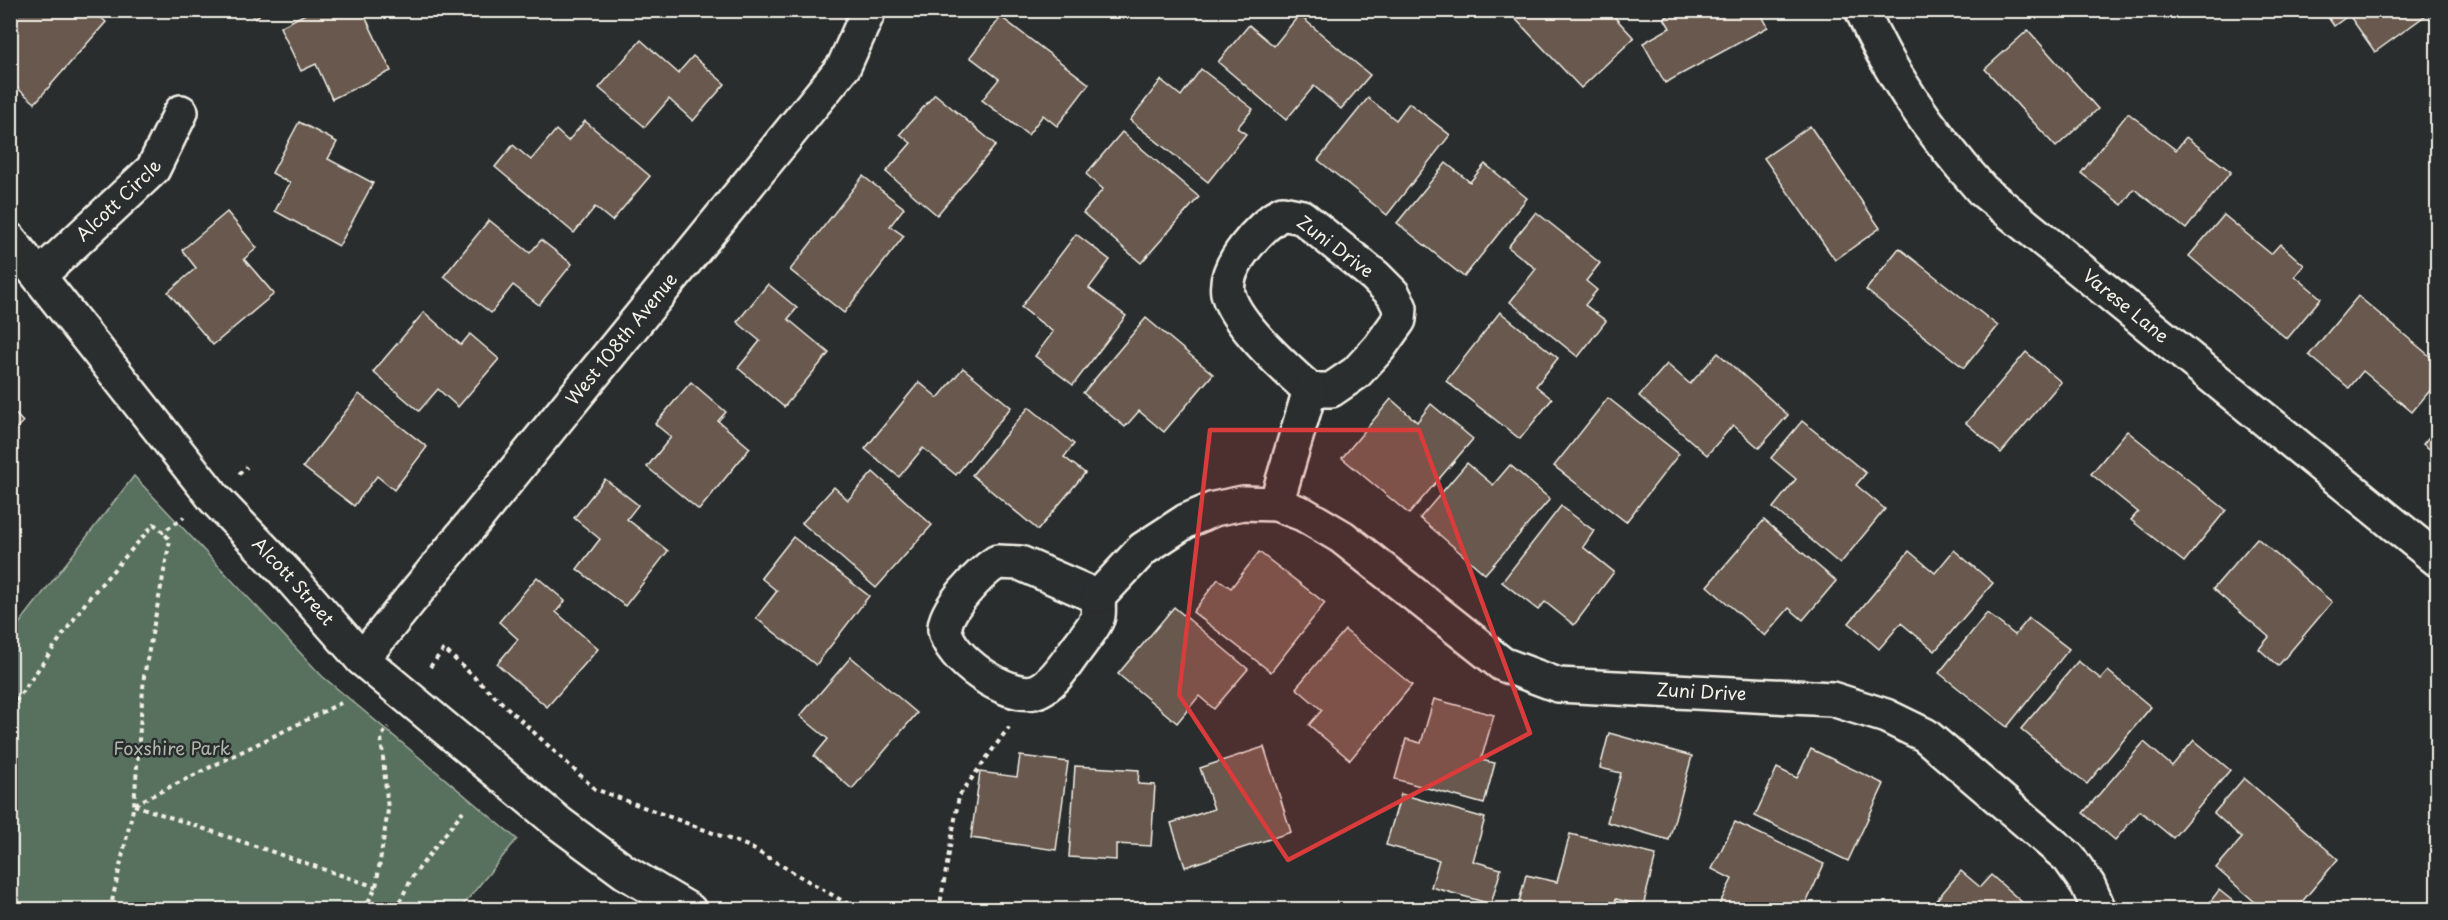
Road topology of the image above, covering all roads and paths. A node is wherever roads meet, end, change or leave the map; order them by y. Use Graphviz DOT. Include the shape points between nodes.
graph roads {
  1 [pos="869,10"];
  2 [pos="1862,10"];
  3 [pos="181,112"];
  4 [pos="10,240"];
  5 [pos="39,276"];
  6 [pos="1310,390"];
  7 [pos="247,467"];
  8 [pos="213,497"];
  9 [pos="1276,504"];
  10 [pos="164,532"];
  11 [pos="2438,560"];
  12 [pos="1098,597"];
  13 [pos="362,658"];
  14 [pos="1021,692"];
  15 [pos="343,702"];
  16 [pos="10,710"];
  17 [pos="134,805"];
  18 [pos="463,811"];
  19 [pos="376,887"];
  20 [pos="110,909"];
  21 [pos="395,909"];
  22 [pos="689,909"];
  23 [pos="939,909"];
  24 [pos="2099,909"];
  1 -- 13 [label="street, West 108th Avenue" via="844,66"];
  2 -- 11 [label="street, Varese Lane" via="1900,82 1953,157 1982,190"];
  3 -- 5 [label="street, Alcott Circle" via="153,169"];
  4 -- 5 [label="street, Alcott Street"];
  5 -- 8 [label="street, Alcott Street"];
  6 -- 6 [label="street, Zuni Drive" via="1260,342 1234,309 1228,293 1228,278 1243,251 1282,213 1302,217 1357,261 1393,294 1400,308 1399,320 1356,373 1331,390"];
  6 -- 9 [label="street"];
  7 -- 8 [label="path"];
  8 -- 10 [label="path"];
  8 -- 13 [label="street, Alcott Street"];
  9 -- 12 [label="street, Zuni Drive" via="1243,503 1214,509 1186,521 1143,549"];
  9 -- 24 [label="street, Zuni Drive" via="1303,514 1342,537 1502,664 1558,685 1832,699 1886,716 1925,735 2069,858"];
  10 -- 16 [label="path" via="154,524 89,598"];
  10 -- 17 [label="path" via="170,540 144,676"];
  12 -- 14 [label="street" via="1098,618 1062,670 1035,692"];
  12 -- 14 [label="street" via="1020,563 997,562 976,578 947,616 945,629 950,644 989,680"];
  13 -- 22 [label="street, Alcott Street" via="560,824 626,873"];
  14 -- 23 [label="path" via="1012,722 959,796"];
  15 -- 17 [label="path"];
  17 -- 19 [label="path"];
  17 -- 20 [label="path"];
  18 -- 21 [label="path" via="413,876"];
}
